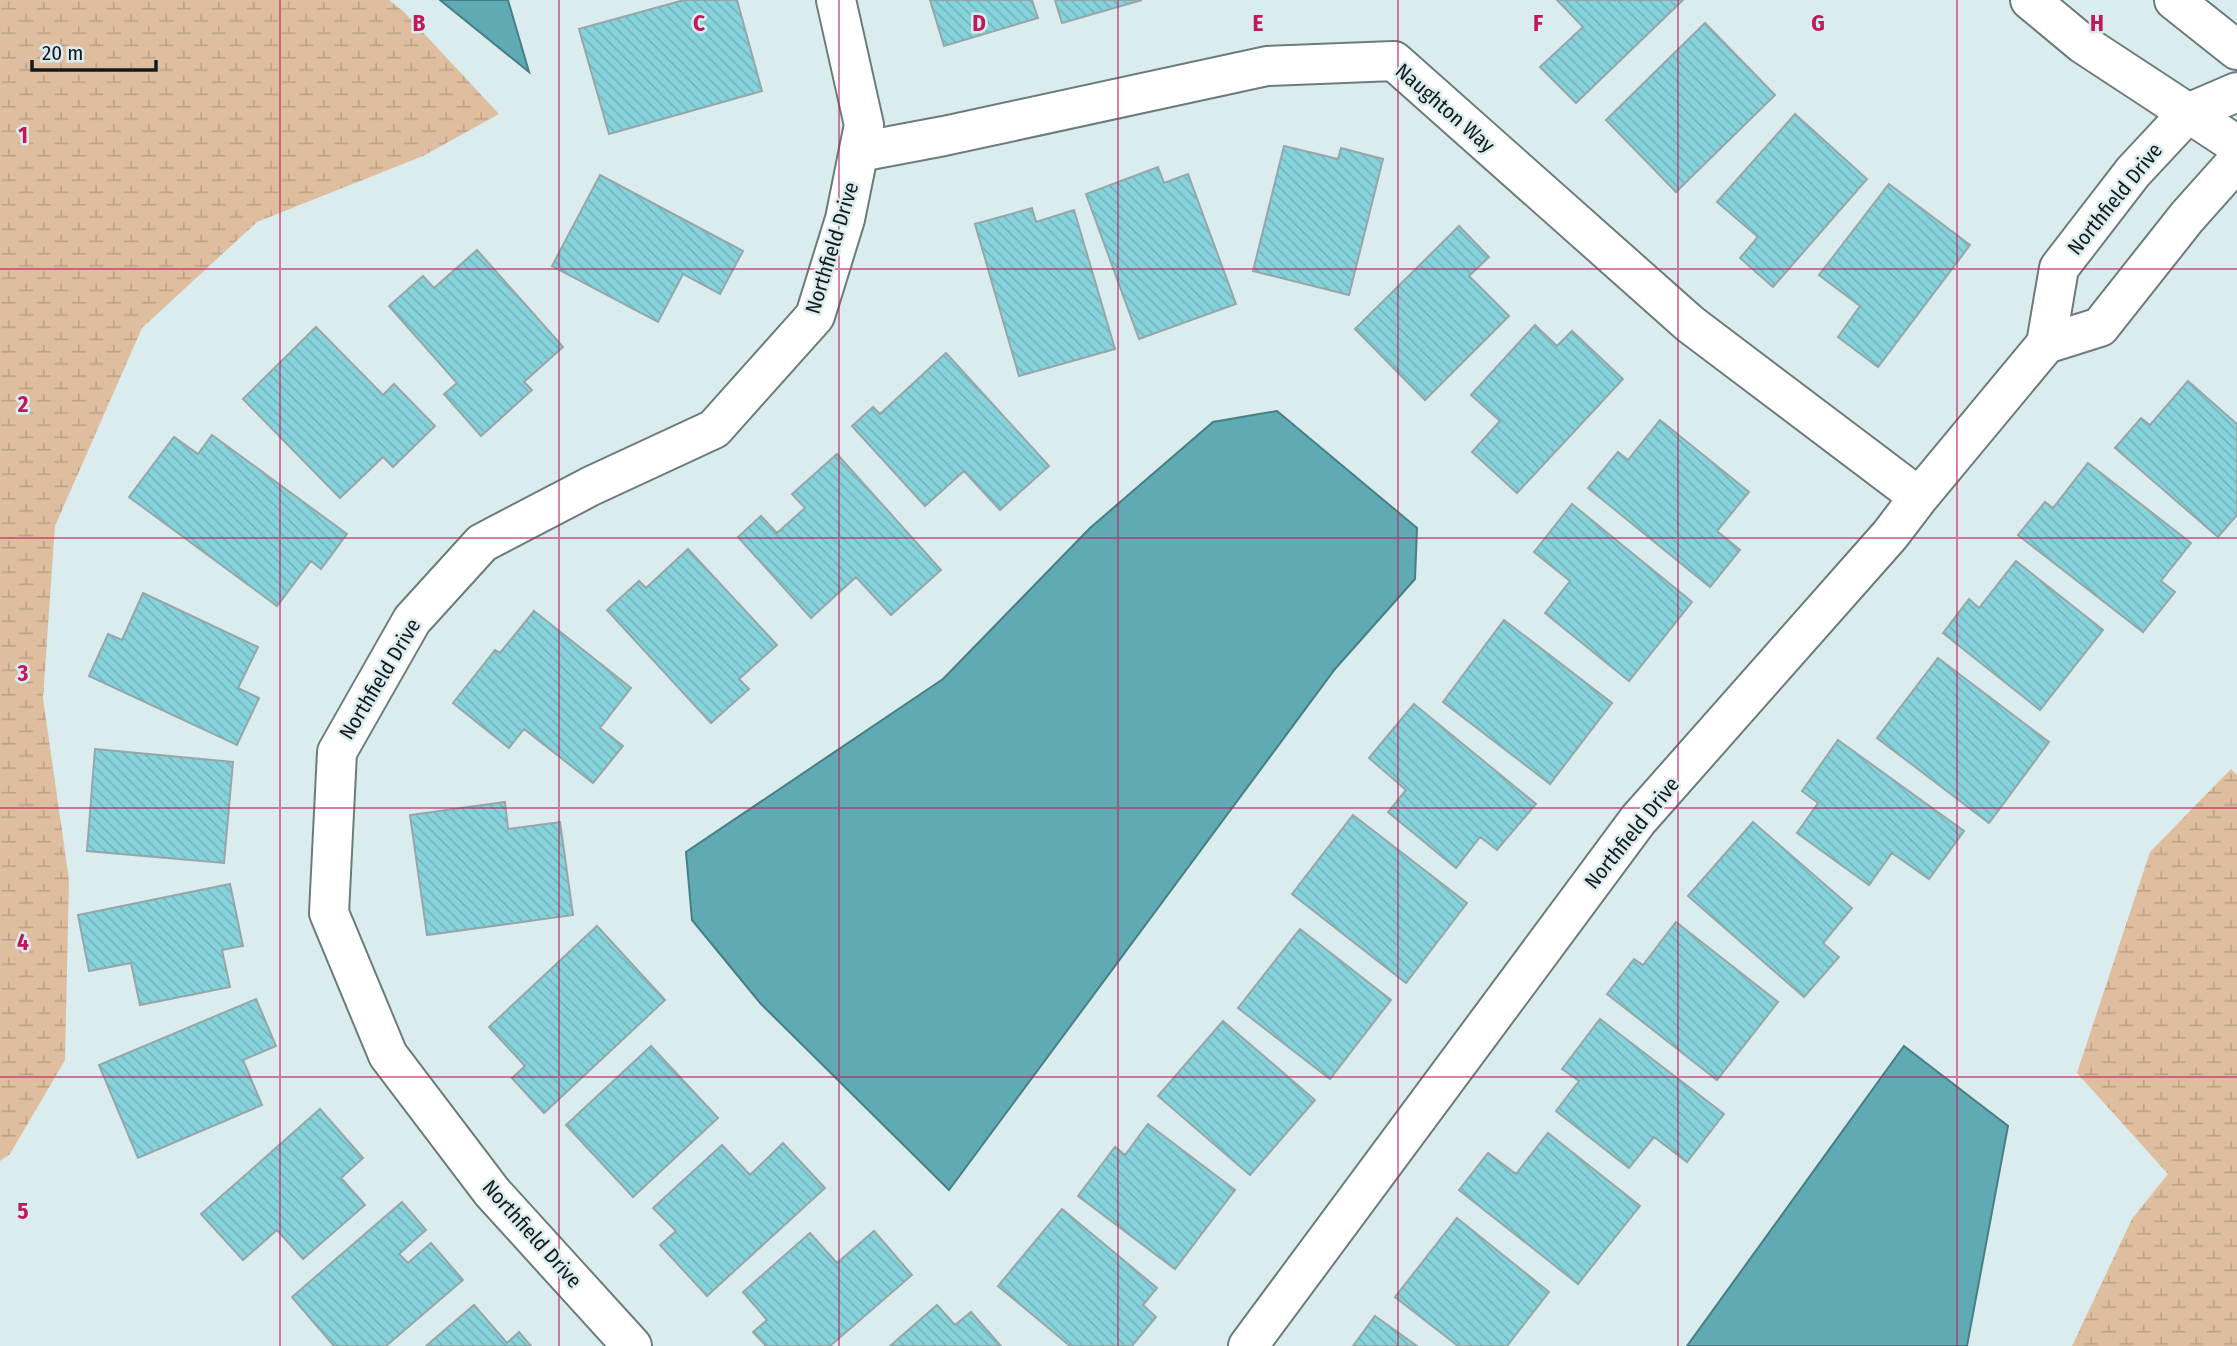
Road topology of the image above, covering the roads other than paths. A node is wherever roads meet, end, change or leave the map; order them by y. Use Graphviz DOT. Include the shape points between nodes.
graph roads {
  1 [pos="836,0"];
  2 [pos="2030,0"];
  3 [pos="2174,0"];
  4 [pos="2237,50"];
  5 [pos="2237,92"];
  6 [pos="2188,113"];
  7 [pos="2237,145"];
  8 [pos="859,152"];
  9 [pos="2237,160"];
  10 [pos="2046,344"];
  11 [pos="1919,497"];
  12 [pos="632,1346"];
  13 [pos="1248,1346"];
  1 -- 8 [label="street, Northfield Drive" via="864,125"];
  2 -- 6 [label="street" via="2083,44"];
  3 -- 4 [label="street"];
  5 -- 6 [label="street, Northfield Drive"];
  6 -- 7 [label="street"];
  6 -- 10 [label="street, Northfield Drive" via="2133,172 2059,268"];
  8 -- 11 [label="street, Naughton Way" via="1267,66 1394,61 1690,324"];
  8 -- 12 [label="street, Northfield Drive" via="845,219 815,316 714,429 591,485 482,543 412,620 337,752 329,913 388,1055 492,1192"];
  9 -- 10 [label="street" via="2101,327"];
  10 -- 11 [label="street, Northfield Drive"];
  11 -- 13 [label="street, Northfield Drive" via="1638,820"];
}
